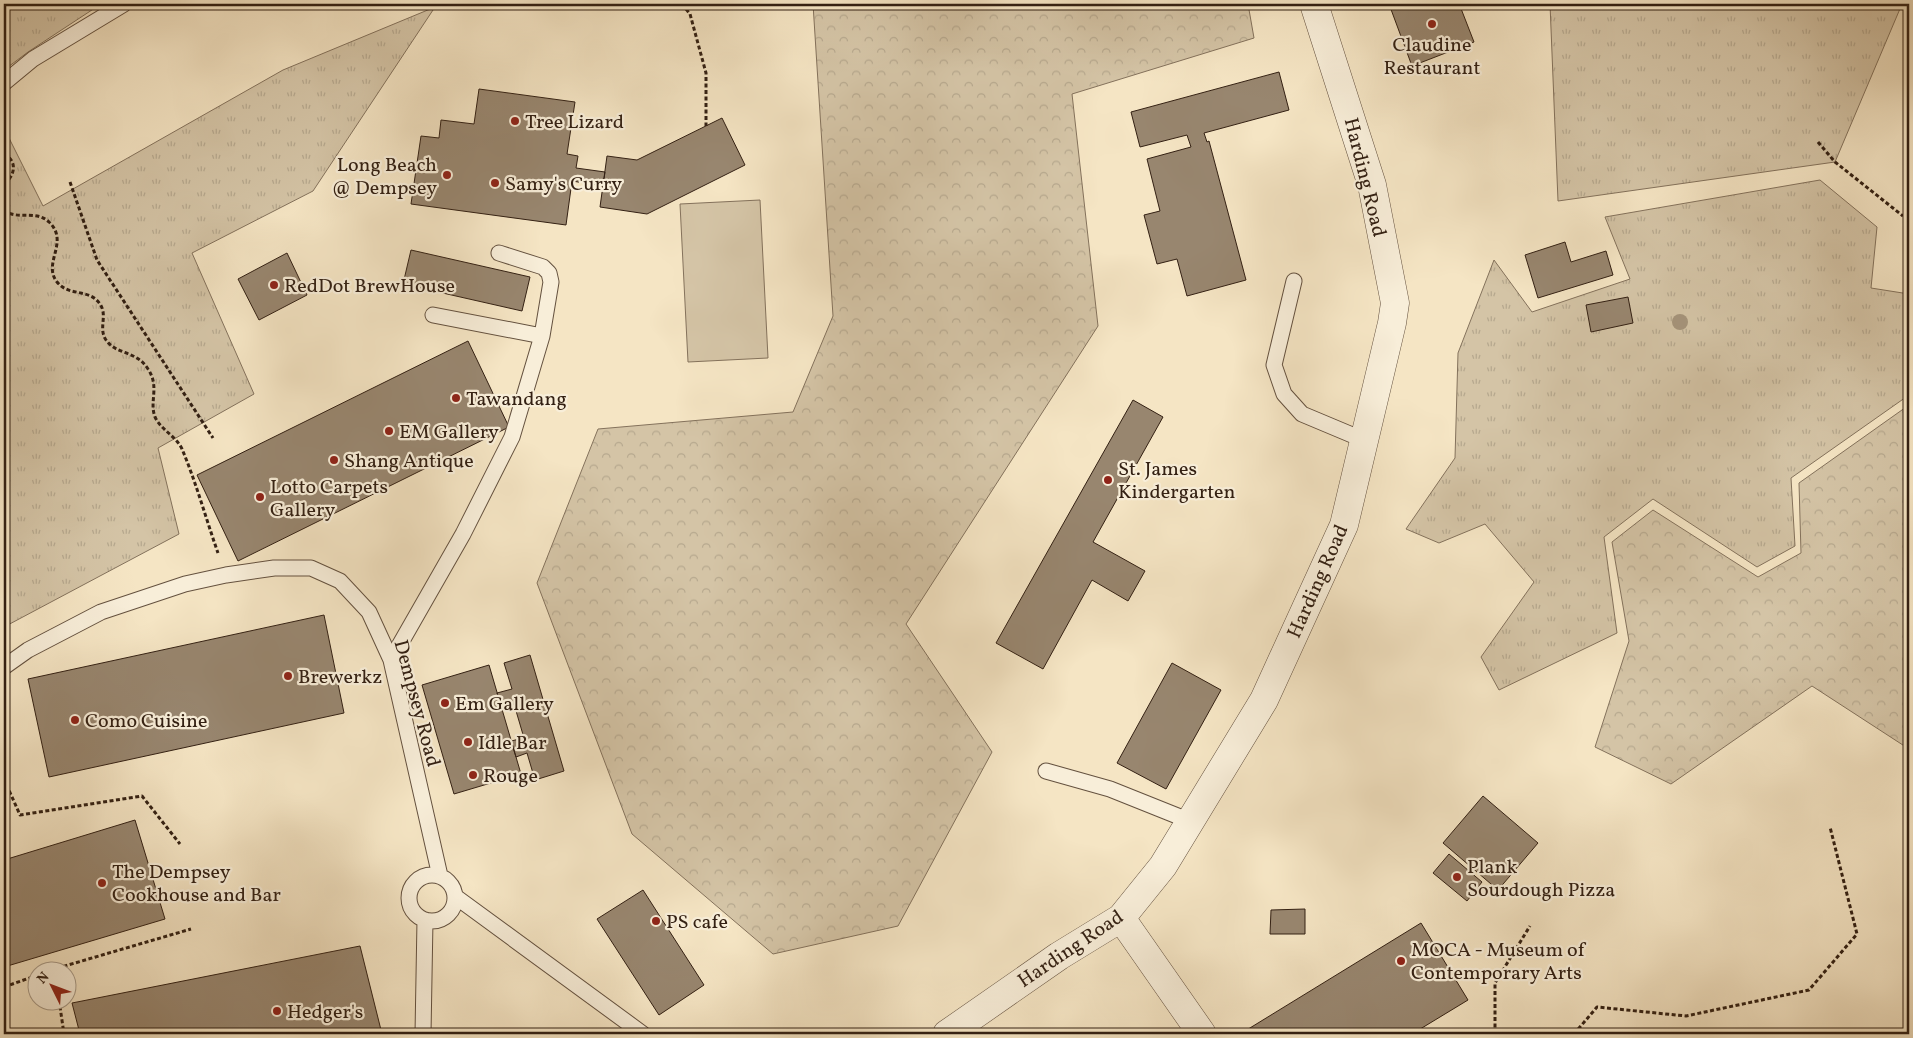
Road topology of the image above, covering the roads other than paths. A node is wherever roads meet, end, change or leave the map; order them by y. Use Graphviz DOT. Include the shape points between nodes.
graph roads {
  1 [pos="124,4"];
  2 [pos="1314,4"];
  3 [pos="4,83"];
  4 [pos="499,253"];
  5 [pos="1294,281"];
  6 [pos="433,315"];
  7 [pos="542,336"];
  8 [pos="1364,440"];
  9 [pos="391,660"];
  10 [pos="4,667"];
  11 [pos="1046,771"];
  12 [pos="1190,821"];
  13 [pos="440,876"];
  14 [pos="456,897"];
  15 [pos="1121,918"];
  16 [pos="425,920"];
  17 [pos="423,1034"];
  18 [pos="642,1034"];
  19 [pos="947,1034"];
  20 [pos="1202,1034"];
  1 -- 3 [label="lane" via="33,59"];
  2 -- 8 [label="street, Harding Road" via="1372,185 1395,303"];
  4 -- 7 [label="lane" via="543,267 549,274 551,282"];
  5 -- 8 [label="lane" via="1274,365 1284,394 1302,414"];
  6 -- 7 [label="lane"];
  7 -- 9 [label="lane" via="512,437 463,534"];
  8 -- 12 [label="street, Harding Road" via="1344,526 1264,700"];
  9 -- 10 [label="lane, Dempsey Road" via="369,612 340,581 311,568 274,568 185,584 101,612 28,650"];
  9 -- 13 [label="lane, Dempsey Road"];
  11 -- 12 [label="lane" via="1110,790"];
  12 -- 15 [label="street, Harding Road" via="1163,866"];
  13 -- 14 [label="lane" via="448,880"];
  13 -- 16 [label="lane" via="422,877 410,890 412,908"];
  14 -- 16 [label="lane" via="450,913 442,919"];
  14 -- 18 [label="lane"];
  15 -- 19 [label="street, Harding Road" via="1059,956"];
  15 -- 20 [label="street"];
  16 -- 17 [label="lane"];
}
